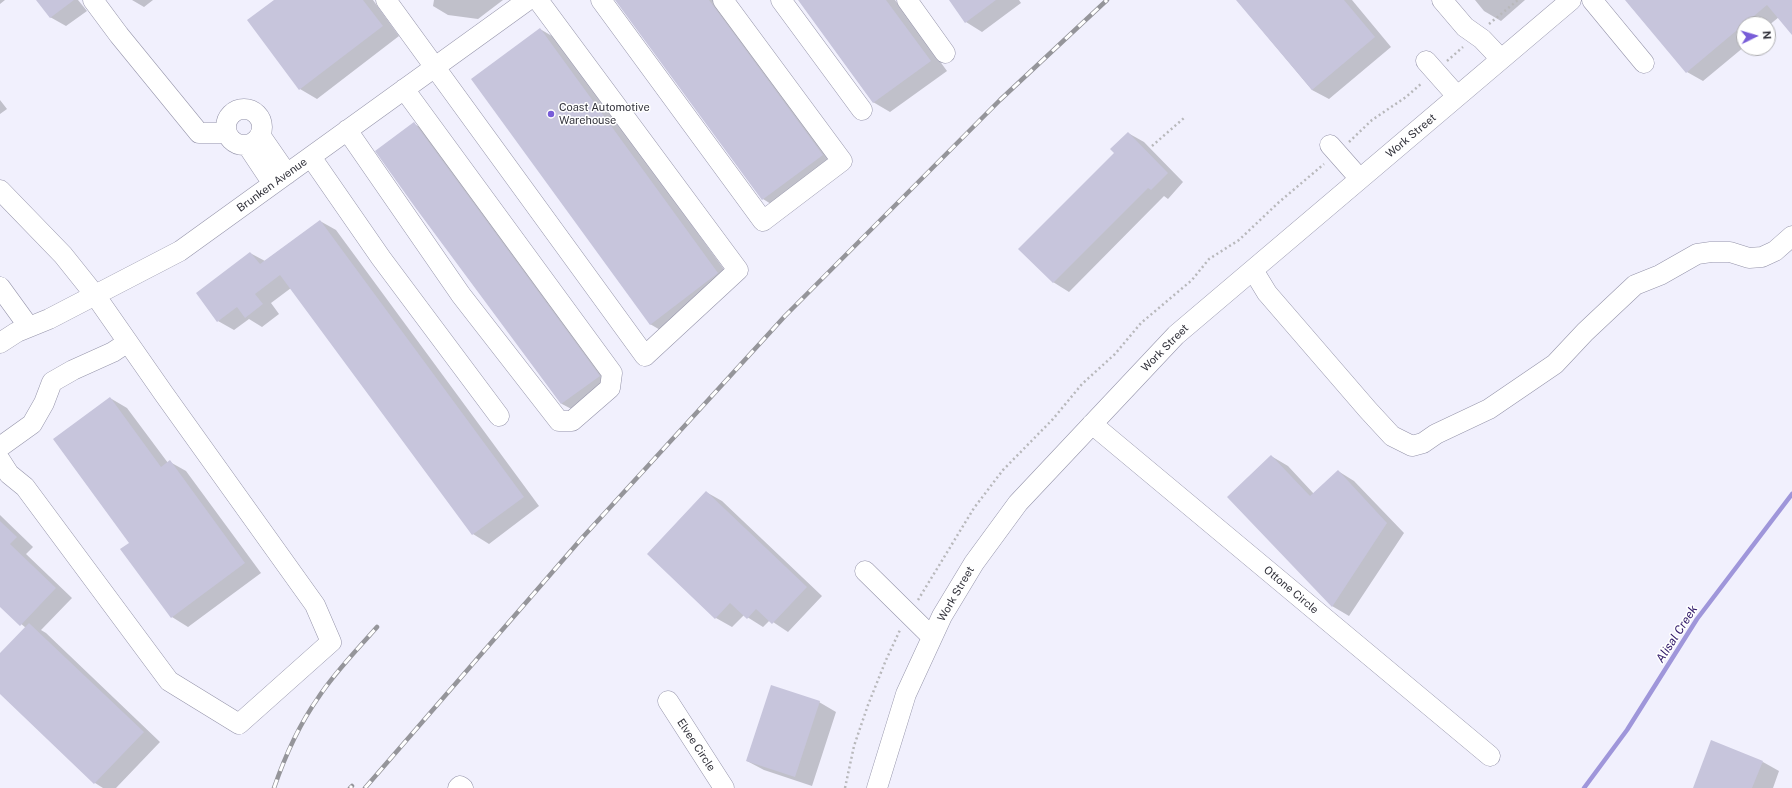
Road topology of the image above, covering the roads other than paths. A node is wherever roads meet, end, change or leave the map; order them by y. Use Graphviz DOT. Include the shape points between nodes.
graph roads {
  1 [pos="93,0"];
  2 [pos="386,0"];
  3 [pos="528,0"];
  4 [pos="538,0"];
  5 [pos="601,0"];
  6 [pos="723,0"];
  7 [pos="781,0"];
  8 [pos="907,0"];
  9 [pos="1442,0"];
  10 [pos="1571,0"];
  11 [pos="1592,0"];
  12 [pos="945,53"];
  13 [pos="1501,59"];
  14 [pos="1426,61"];
  15 [pos="1644,63"];
  16 [pos="435,66"];
  17 [pos="404,88"];
  18 [pos="1458,96"];
  19 [pos="862,110"];
  20 [pos="347,130"];
  21 [pos="227,133"];
  22 [pos="253,140"];
  23 [pos="1330,145"];
  24 [pos="311,157"];
  25 [pos="280,179"];
  26 [pos="1360,179"];
  27 [pos="0,190"];
  28 [pos="1792,236"];
  29 [pos="1252,270"];
  30 [pos="0,287"];
  31 [pos="95,295"];
  32 [pos="29,327"];
  33 [pos="128,342"];
  34 [pos="0,343"];
  35 [pos="499,416"];
  36 [pos="1092,424"];
  37 [pos="0,447"];
  38 [pos="0,460"];
  39 [pos="865,571"];
  40 [pos="932,637"];
  41 [pos="668,701"];
  42 [pos="1490,756"];
  43 [pos="458,788"];
  44 [pos="463,788"];
  45 [pos="724,788"];
  46 [pos="877,788"];
  1 -- 21 [label="street" via="118,35 199,132"];
  2 -- 16 [label="street"];
  3 -- 16 [label="street, Brunken Avenue"];
  4 -- 16 [label="street" via="738,270 644,356"];
  5 -- 6 [label="street" via="763,221 842,161"];
  7 -- 19 [label="street"];
  8 -- 12 [label="street"];
  9 -- 13 [label="street" via="1464,27 1482,39"];
  10 -- 13 [label="street, Work Street"];
  11 -- 15 [label="street"];
  13 -- 18 [label="street, Work Street"];
  14 -- 18 [label="street"];
  16 -- 17 [label="street, Brunken Avenue"];
  17 -- 20 [label="street, Brunken Avenue"];
  17 -- 20 [label="street" via="612,374 610,388 572,421 559,421 461,295"];
  18 -- 26 [label="street, Work Street"];
  20 -- 24 [label="street, Brunken Avenue"];
  21 -- 22 [label="street" via="237,144"];
  21 -- 22 [label="street" via="230,116 239,110 245,110 256,114 260,119 262,130"];
  22 -- 25 [label="street"];
  23 -- 26 [label="street"];
  24 -- 25 [label="street, Brunken Avenue"];
  24 -- 35 [label="street" via="381,258"];
  25 -- 31 [label="street, Brunken Avenue" via="180,251"];
  26 -- 29 [label="street, Work Street"];
  27 -- 31 [label="street" via="63,254"];
  28 -- 29 [label="street" via="1775,251 1762,257 1748,258 1730,252 1697,254 1660,275 1635,285 1555,364 1489,409 1436,434 1423,443 1412,446 1392,436 1373,416 1267,293"];
  29 -- 36 [label="street, Work Street" via="1176,335"];
  30 -- 32 [label="street"];
  31 -- 32 [label="street, Brunken Avenue"];
  31 -- 33 [label="street"];
  32 -- 34 [label="street, Brunken Avenue"];
  33 -- 37 [label="street" via="52,382 32,424"];
  33 -- 38 [label="street" via="315,605 331,642 239,724 169,681 24,487 9,474"];
  36 -- 40 [label="street, Work Street" via="1018,503 974,563"];
  36 -- 42 [label="street, Ottone Circle"];
  39 -- 40 [label="street"];
  40 -- 46 [label="street, Work Street" via="906,694"];
  41 -- 45 [label="street, Elvee Circle"];
  43 -- 44 [label="street"];
}
